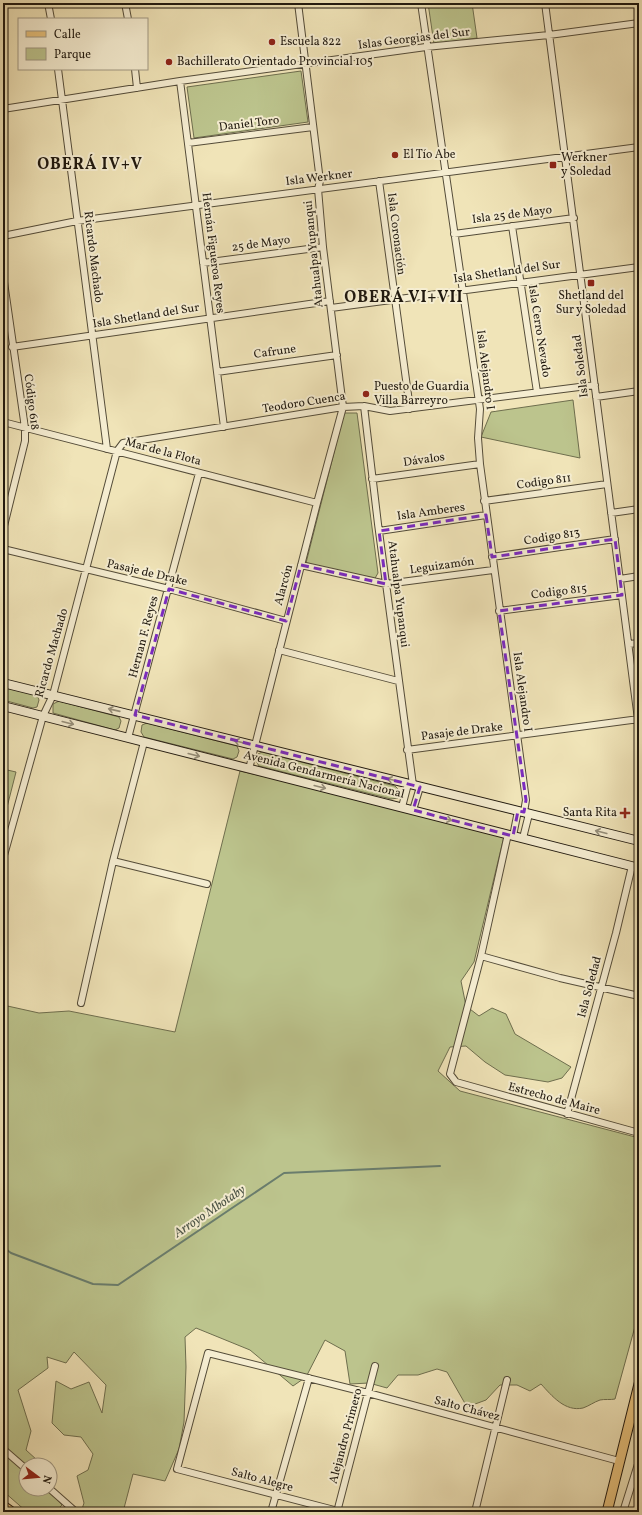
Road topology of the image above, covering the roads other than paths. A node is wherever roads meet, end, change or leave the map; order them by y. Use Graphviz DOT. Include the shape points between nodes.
graph roads {
  1 [pos="48,3"];
  2 [pos="126,3"];
  3 [pos="298,3"];
  4 [pos="420,3"];
  5 [pos="545,3"];
  6 [pos="51,18"];
  7 [pos="128,18"];
  8 [pos="639,23"];
  9 [pos="550,35"];
  10 [pos="426,47"];
  11 [pos="306,65"];
  12 [pos="58,70"];
  13 [pos="135,70"];
  14 [pos="180,82"];
  15 [pos="137,88"];
  16 [pos="62,100"];
  17 [pos="3,109"];
  18 [pos="313,127"];
  19 [pos="188,143"];
  20 [pos="639,147"];
  21 [pos="566,157"];
  22 [pos="445,172"];
  23 [pos="379,181"];
  24 [pos="318,189"];
  25 [pos="195,204"];
  26 [pos="574,218"];
  27 [pos="77,221"];
  28 [pos="512,226"];
  29 [pos="454,234"];
  30 [pos="3,236"];
  31 [pos="323,247"];
  32 [pos="203,263"];
  33 [pos="639,267"];
  34 [pos="582,273"];
  35 [pos="3,275"];
  36 [pos="521,282"];
  37 [pos="463,290"];
  38 [pos="394,299"];
  39 [pos="330,305"];
  40 [pos="210,317"];
  41 [pos="92,335"];
  42 [pos="12,347"];
  43 [pos="336,355"];
  44 [pos="217,372"];
  45 [pos="595,385"];
  46 [pos="639,391"];
  47 [pos="538,392"];
  48 [pos="596,397"];
  49 [pos="478,400"];
  50 [pos="364,406"];
  51 [pos="343,407"];
  52 [pos="410,409"];
  53 [pos="3,422"];
  54 [pos="224,427"];
  55 [pos="25,428"];
  56 [pos="107,449"];
  57 [pos="117,451"];
  58 [pos="480,464"];
  59 [pos="199,473"];
  60 [pos="372,478"];
  61 [pos="607,484"];
  62 [pos="484,501"];
  63 [pos="317,503"];
  64 [pos="639,509"];
  65 [pos="611,513"];
  66 [pos="486,515"];
  67 [pos="3,530"];
  68 [pos="379,531"];
  69 [pos="615,539"];
  70 [pos="3,549"];
  71 [pos="492,557"];
  72 [pos="301,565"];
  73 [pos="86,570"];
  74 [pos="493,570"];
  75 [pos="639,576"];
  76 [pos="620,579"];
  77 [pos="386,584"];
  78 [pos="169,589"];
  79 [pos="622,595"];
  80 [pos="499,611"];
  81 [pos="286,621"];
  82 [pos="639,643"];
  83 [pos="629,644"];
  84 [pos="279,650"];
  85 [pos="398,681"];
  86 [pos="3,683"];
  87 [pos="53,695"];
  88 [pos="3,706"];
  89 [pos="135,715"];
  90 [pos="43,716"];
  91 [pos="639,719"];
  92 [pos="639,727"];
  93 [pos="517,736"];
  94 [pos="128,738"];
  95 [pos="144,742"];
  96 [pos="254,745"];
  97 [pos="407,750"];
  98 [pos="249,769"];
  99 [pos="414,785"];
  100 [pos="402,807"];
  101 [pos="413,810"];
  102 [pos="524,812"];
  103 [pos="510,835"];
  104 [pos="6,836"];
  105 [pos="523,838"];
  106 [pos="639,841"];
  107 [pos="3,858"];
  108 [pos="114,861"];
  109 [pos="635,867"];
  110 [pos="207,884"];
  111 [pos="481,956"];
  112 [pos="601,988"];
  113 [pos="639,996"];
  114 [pos="81,1003"];
  115 [pos="567,1114"];
  116 [pos="639,1133"];
  117 [pos="375,1366"];
  118 [pos="309,1378"];
  119 [pos="507,1380"];
  120 [pos="639,1384"];
  121 [pos="368,1393"];
  122 [pos="637,1402"];
  123 [pos="494,1427"];
  124 [pos="3,1449"];
  125 [pos="639,1461"];
  126 [pos="18,1462"];
  127 [pos="619,1462"];
  128 [pos="177,1469"];
  129 [pos="275,1495"];
  130 [pos="58,1496"];
  131 [pos="3,1506"];
  132 [pos="10,1512"];
  133 [pos="76,1512"];
  134 [pos="271,1512"];
  135 [pos="339,1512"];
  136 [pos="475,1512"];
  137 [pos="607,1512"];
  138 [pos="623,1512"];
  1 -- 6 [label="street"];
  2 -- 7 [label="street"];
  3 -- 11 [label="street, Atahualpa Yupanqui"];
  4 -- 10 [label="street, Isla Alejandro I"];
  5 -- 9 [label="street, Isla Soledad"];
  8 -- 9 [label="street, Islas Georgias del Sur"];
  9 -- 10 [label="street, Islas Georgias del Sur"];
  9 -- 21 [label="street, Isla Soledad"];
  10 -- 11 [label="street, Islas Georgias del Sur"];
  10 -- 22 [label="street, Isla Alejandro I"];
  11 -- 14 [label="street, Islas Georgias del Sur"];
  11 -- 18 [label="street, Atahualpa Yupanqui"];
  12 -- 16 [label="street, Ricardo Machado"];
  13 -- 15 [label="street"];
  14 -- 15 [label="street, Islas Georgias del Sur"];
  14 -- 19 [label="street, Hernán Figueroa Reyes"];
  15 -- 16 [label="street, Islas Georgias del Sur"];
  16 -- 17 [label="street, Islas Georgias del Sur"];
  16 -- 27 [label="street, Ricardo Machado"];
  18 -- 19 [label="street, Daniel Toro"];
  18 -- 24 [label="street, Atahualpa Yupanqui" via="320,181"];
  19 -- 25 [label="street, Hernán Figueroa Reyes"];
  20 -- 21 [label="street, Isla Werkner"];
  21 -- 22 [label="street, Isla Werkner"];
  21 -- 26 [label="street, Isla Soledad"];
  22 -- 23 [label="street, Isla Werkner"];
  22 -- 29 [label="street, Isla Alejandro I"];
  23 -- 24 [label="street, Isla Werkner"];
  23 -- 38 [label="street, Isla Coronación"];
  24 -- 25 [label="street, Isla Werkner"];
  24 -- 31 [label="street, Atahualpa Yupanqui"];
  25 -- 27 [label="street, Isla Werkner"];
  25 -- 32 [label="street, Hernán Figueroa Reyes"];
  26 -- 28 [label="street, Isla 25 de Mayo"];
  26 -- 34 [label="street, Isla Soledad"];
  27 -- 30 [label="street, Isla Werkner"];
  27 -- 41 [label="street, Ricardo Machado"];
  28 -- 29 [label="street, Isla 25 de Mayo"];
  28 -- 36 [label="street, Isla Cerro Nevado"];
  29 -- 37 [label="street, Isla Alejandro I"];
  31 -- 32 [label="street, 25 de Mayo"];
  31 -- 39 [label="street, Atahualpa Yupanqui"];
  32 -- 40 [label="street, Hernán Figueroa Reyes"];
  33 -- 34 [label="street, Isla Shetland del Sur"];
  34 -- 36 [label="street, Isla Shetland del Sur"];
  34 -- 45 [label="street, Isla Soledad"];
  35 -- 42 [label="street, Código 618"];
  36 -- 37 [label="street, Isla Shetland del Sur"];
  36 -- 47 [label="street, Isla Cerro Nevado"];
  37 -- 38 [label="street, Isla Shetland del Sur"];
  37 -- 49 [label="street, Isla Alejandro I"];
  38 -- 39 [label="street, Isla Shetland del Sur"];
  38 -- 52 [label="street, Isla Coronación"];
  39 -- 40 [label="street, Isla Shetland del Sur"];
  39 -- 43 [label="street, Atahualpa Yupanqui"];
  40 -- 41 [label="street, Isla Shetland del Sur"];
  40 -- 44 [label="street, Hernán Figueroa Reyes"];
  41 -- 42 [label="street, Isla Shetland del Sur"];
  41 -- 56 [label="street, Ricardo Machado"];
  42 -- 55 [label="street, Código 618"];
  43 -- 44 [label="street, Cafrune"];
  43 -- 51 [label="street, Atahualpa Yupanqui"];
  44 -- 54 [label="street, Hernán Figueroa Reyes"];
  45 -- 47 [label="street, Teodoro Cuenca"];
  45 -- 48 [label="street, Isla Soledad"];
  46 -- 48 [label="street"];
  47 -- 49 [label="street, Teodoro Cuenca"];
  48 -- 61 [label="street, Isla Soledad"];
  49 -- 52 [label="street, Teodoro Cuenca"];
  49 -- 58 [label="street, Isla Alejandro I"];
  50 -- 51 [label="street, Teodoro Cuenca"];
  50 -- 52 [label="street, Teodoro Cuenca" via="390,410"];
  50 -- 60 [label="street, Atahualpa Yupanqui"];
  51 -- 54 [label="street, Teodoro Cuenca"];
  51 -- 63 [label="street, Alarcón"];
  53 -- 55 [label="street, Mar de la Flota"];
  54 -- 57 [label="street, Teodoro Cuenca" via="123,443"];
  55 -- 56 [label="street, Mar de la Flota"];
  55 -- 67 [label="street, Código 618" via="25,441"];
  56 -- 57 [label="street, Mar de la Flota"];
  57 -- 59 [label="street, Mar de la Flota"];
  57 -- 73 [label="street, Ricardo Machado"];
  58 -- 60 [label="street, Dávalos"];
  58 -- 62 [label="street, Isla Alejandro I"];
  59 -- 63 [label="street, Mar de la Flota"];
  59 -- 78 [label="street, Hernan F. Reyes"];
  60 -- 68 [label="street, Atahualpa Yupanqui"];
  61 -- 62 [label="street, Codigo 811"];
  61 -- 65 [label="street, Isla Soledad"];
  62 -- 66 [label="street, Isla Alejandro I"];
  63 -- 72 [label="street, Alarcón"];
  64 -- 65 [label="street"];
  65 -- 69 [label="street, Isla Soledad"];
  66 -- 68 [label="street, Isla Amberes"];
  66 -- 71 [label="street, Isla Alejandro I"];
  68 -- 77 [label="street, Atahualpa Yupanqui"];
  69 -- 71 [label="street, Codigo 813"];
  69 -- 76 [label="street, Isla Soledad"];
  70 -- 73 [label="street, Pasaje de Drake"];
  71 -- 74 [label="street, Isla Alejandro I"];
  72 -- 77 [label="street, Leguizamón"];
  72 -- 81 [label="street, Alarcón"];
  73 -- 78 [label="street, Pasaje de Drake"];
  73 -- 87 [label="street, Ricardo Machado"];
  74 -- 77 [label="street, Leguizamón"];
  74 -- 80 [label="street, Isla Alejandro I"];
  75 -- 76 [label="street"];
  76 -- 79 [label="street, Isla Soledad"];
  77 -- 85 [label="street, Atahualpa Yupanqui"];
  78 -- 81 [label="street, Pasaje de Drake"];
  78 -- 89 [label="street, Hernan F. Reyes"];
  79 -- 80 [label="street, Codigo 815"];
  79 -- 83 [label="street, Isla Soledad"];
  80 -- 93 [label="street, Isla Alejandro I"];
  81 -- 84 [label="street, Alarcón"];
  82 -- 83 [label="street"];
  83 -- 91 [label="street, Isla Soledad"];
  84 -- 85 [label="street"];
  84 -- 96 [label="street, Alarcón"];
  85 -- 97 [label="street, Atahualpa Yupanqui"];
  86 -- 87 [label="street, Avenida Gendarmería Nacional"];
  89 -- 87 [label="street, Avenida Gendarmería Nacional, one-way"];
  87 -- 90 [label="street, Ricardo Machado"];
  88 -- 90 [label="street, Avenida Gendarmería Nacional"];
  89 -- 94 [label="street, Hernan F. Reyes"];
  96 -- 89 [label="street, Avenida Gendarmería Nacional, one-way"];
  90 -- 94 [label="street, Avenida Gendarmería Nacional, one-way"];
  90 -- 104 [label="street, Ricardo Machado"];
  91 -- 92 [label="street, Isla Soledad"];
  91 -- 93 [label="street, Pasaje de Drake"];
  93 -- 97 [label="street, Pasaje de Drake"];
  93 -- 102 [label="street, Isla Alejandro I" via="526,800"];
  94 -- 95 [label="street, Avenida Gendarmería Nacional"];
  95 -- 98 [label="street, Avenida Gendarmería Nacional, one-way"];
  95 -- 108 [label="street"];
  96 -- 98 [label="street, Alarcón"];
  99 -- 96 [label="street, Avenida Gendarmería Nacional, one-way"];
  97 -- 99 [label="street, Atahualpa Yupanqui"];
  98 -- 100 [label="street, Avenida Gendarmería Nacional, one-way"];
  99 -- 100 [label="street"];
  99 -- 101 [label="street"];
  99 -- 102 [label="street, Avenida Gendarmería Nacional"];
  100 -- 101 [label="street, Avenida Gendarmería Nacional"];
  101 -- 103 [label="street, Avenida Gendarmería Nacional, one-way"];
  102 -- 103 [label="street"];
  102 -- 105 [label="street"];
  106 -- 102 [label="street, Avenida Gendarmería Nacional, one-way"];
  103 -- 105 [label="street, Avenida Gendarmería Nacional"];
  103 -- 111 [label="street"];
  104 -- 107 [label="street, Ricardo Machado"];
  105 -- 109 [label="street, Avenida Gendarmería Nacional"];
  108 -- 110 [label="street"];
  108 -- 114 [label="street"];
  109 -- 112 [label="street, Isla Soledad"];
  111 -- 112 [label="street"];
  111 -- 115 [label="street, Estrecho de Maire" via="450,1074 456,1082 464,1086"];
  112 -- 113 [label="street"];
  112 -- 115 [label="street, Isla Soledad"];
  115 -- 116 [label="street, Estrecho de Maire"];
  117 -- 121 [label="street, Alejandro Primero"];
  118 -- 121 [label="street, Salto Chávez"];
  118 -- 128 [label="street, Salto Chávez" via="208,1353"];
  118 -- 129 [label="street"];
  119 -- 123 [label="street"];
  120 -- 122 [label="main road"];
  121 -- 123 [label="street, Salto Chávez"];
  121 -- 135 [label="street, Alejandro Primero"];
  122 -- 127 [label="main road"];
  123 -- 127 [label="street, Salto Chávez"];
  123 -- 136 [label="street"];
  124 -- 126 [label="street"];
  125 -- 138 [label="street"];
  127 -- 137 [label="main road"];
  128 -- 129 [label="street, Salto Alegre"];
  129 -- 134 [label="street"];
  129 -- 135 [label="street, Salto Alegre"];
  130 -- 133 [label="street"];
  131 -- 132 [label="highway"];
}
